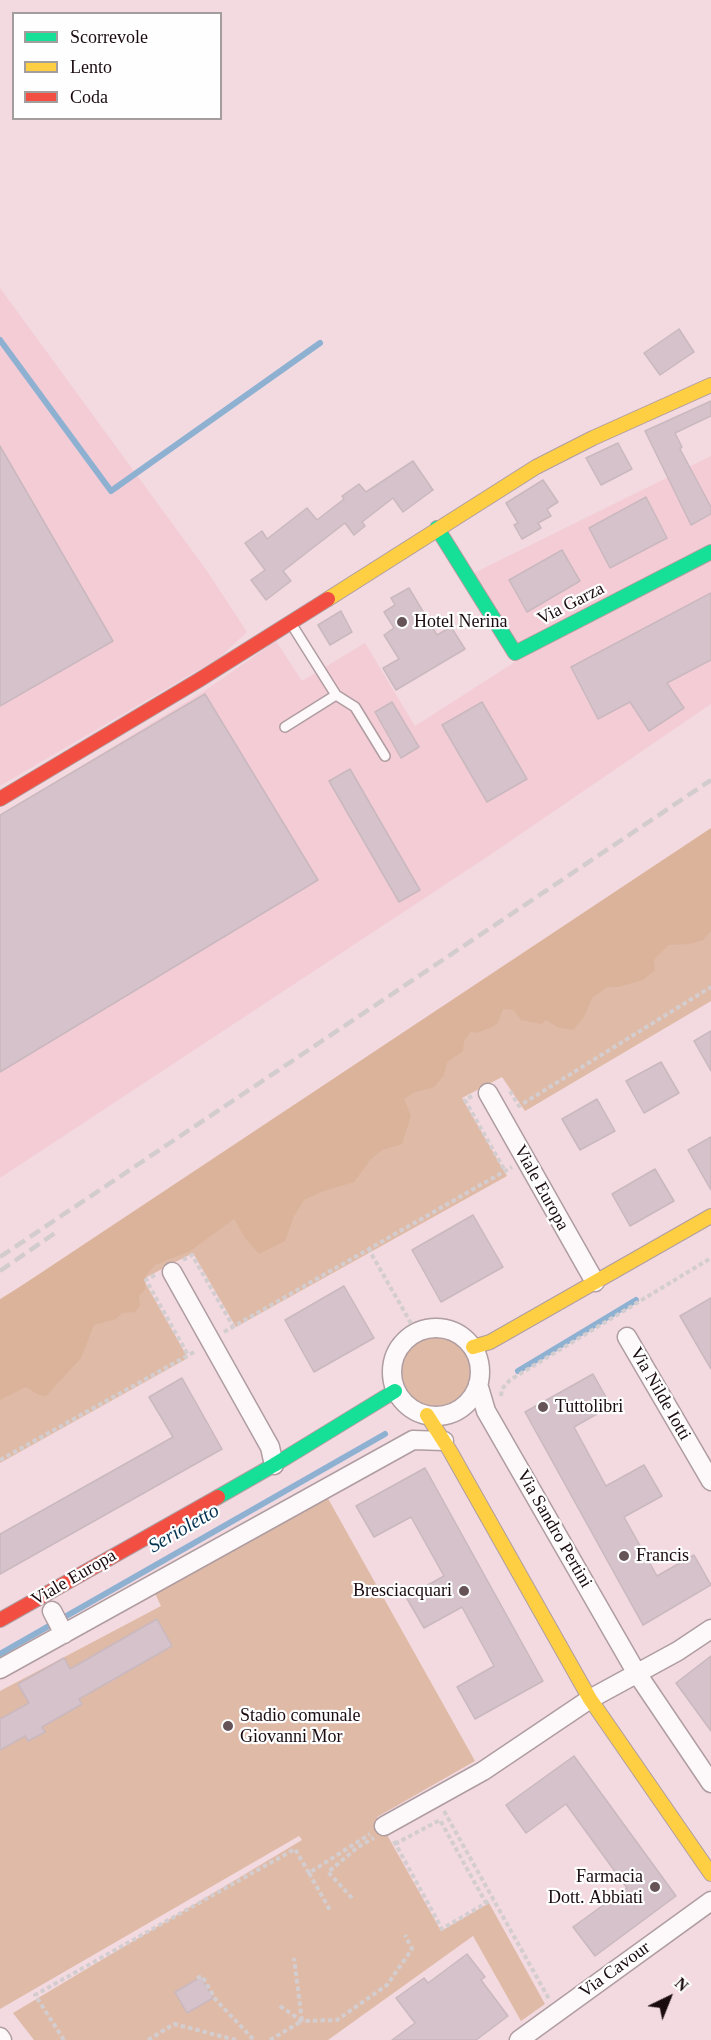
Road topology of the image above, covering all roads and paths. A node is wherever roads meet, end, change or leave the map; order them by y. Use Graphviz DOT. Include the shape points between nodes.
graph roads {
  1 [pos="711,385"];
  2 [pos="437,528"];
  3 [pos="711,552"];
  4 [pos="291,623"];
  5 [pos="336,695"];
  6 [pos="285,727"];
  7 [pos="385,756"];
  8 [pos="0,799"];
  9 [pos="711,987"];
  10 [pos="508,1088"];
  11 [pos="481,1094"];
  12 [pos="525,1159"];
  13 [pos="505,1171"];
  14 [pos="711,1216"];
  15 [pos="368,1248"];
  16 [pos="711,1258"];
  17 [pos="172,1272"];
  18 [pos="595,1282"];
  19 [pos="416,1332"];
  20 [pos="627,1337"];
  21 [pos="211,1341"];
  22 [pos="472,1347"];
  23 [pos="478,1384"];
  24 [pos="395,1391"];
  25 [pos="501,1400"];
  26 [pos="427,1415"];
  27 [pos="444,1441"];
  28 [pos="0,1460"];
  29 [pos="274,1465"];
  30 [pos="711,1481"];
  31 [pos="0,1620"];
  32 [pos="711,1629"];
  33 [pos="0,1670"];
  34 [pos="636,1672"];
  35 [pos="590,1699"];
  36 [pos="711,1783"];
  37 [pos="442,1809"];
  38 [pos="385,1830"];
  39 [pos="395,1844"];
  40 [pos="309,1873"];
  41 [pos="711,1874"];
  42 [pos="352,1898"];
  43 [pos="493,1899"];
  44 [pos="711,1901"];
  45 [pos="486,1903"];
  46 [pos="331,1912"];
  47 [pos="405,1935"];
  48 [pos="294,1958"];
  49 [pos="197,1978"];
  50 [pos="552,2004"];
  51 [pos="280,2006"];
  52 [pos="302,2021"];
  53 [pos="64,2040"];
  54 [pos="148,2040"];
  55 [pos="236,2040"];
  56 [pos="254,2040"];
  57 [pos="270,2040"];
  58 [pos="519,2040"];
  1 -- 2 [label="street" via="536,467"];
  2 -- 3 [label="street, Via Garza" via="515,653"];
  2 -- 4 [label="street"];
  4 -- 5 [label="lane"];
  4 -- 8 [label="street"];
  5 -- 6 [label="lane"];
  5 -- 7 [label="lane" via="355,707"];
  9 -- 10 [label="path" via="519,1106"];
  11 -- 12 [label="street, Viale Europa"];
  11 -- 13 [label="path" via="465,1100"];
  12 -- 13 [label="path"];
  12 -- 18 [label="street, Viale Europa"];
  13 -- 15 [label="path"];
  14 -- 18 [label="street"];
  15 -- 19 [label="path"];
  15 -- 21 [label="path"];
  16 -- 25 [label="path" via="510,1380 502,1389"];
  17 -- 21 [label="street"];
  18 -- 22 [label="street" via="489,1342"];
  19 -- 22 [label="street" via="437,1328 457,1333"];
  19 -- 24 [label="street" via="399,1347 391,1368"];
  20 -- 30 [label="street, Via Nilde Iotti"];
  21 -- 28 [label="path"];
  21 -- 29 [label="street" via="270,1448"];
  22 -- 23 [label="street" via="479,1365"];
  23 -- 26 [label="street" via="468,1403 449,1414"];
  23 -- 34 [label="street, Via Sandro Pertini" via="486,1411"];
  24 -- 26 [label="street" via="408,1407"];
  24 -- 29 [label="street, Viale Europa"];
  26 -- 27 [label="street"];
  27 -- 33 [label="street" via="413,1440 57,1622"];
  27 -- 35 [label="street"];
  29 -- 31 [label="street, Viale Europa"];
  32 -- 34 [label="street"];
  34 -- 35 [label="street"];
  34 -- 36 [label="street, Via Sandro Pertini"];
  35 -- 38 [label="street" via="483,1771"];
  35 -- 41 [label="street"];
  37 -- 43 [label="path"];
  38 -- 39 [label="path"];
  38 -- 40 [label="path"];
  38 -- 42 [label="path" via="328,1872"];
  39 -- 45 [label="path" via="440,1820"];
  39 -- 45 [label="path" via="442,1929"];
  40 -- 46 [label="path"];
  40 -- 53 [label="path" via="295,1849 35,1995"];
  43 -- 45 [label="path"];
  43 -- 50 [label="path"];
  44 -- 58 [label="street, Via Cavour"];
  47 -- 52 [label="path" via="412,1949 387,1985 337,2020"];
  48 -- 52 [label="path"];
  49 -- 56 [label="path" via="202,1976 216,2000"];
  51 -- 52 [label="path"];
  52 -- 57 [label="path"];
  54 -- 55 [label="path" via="174,2024"];
}
